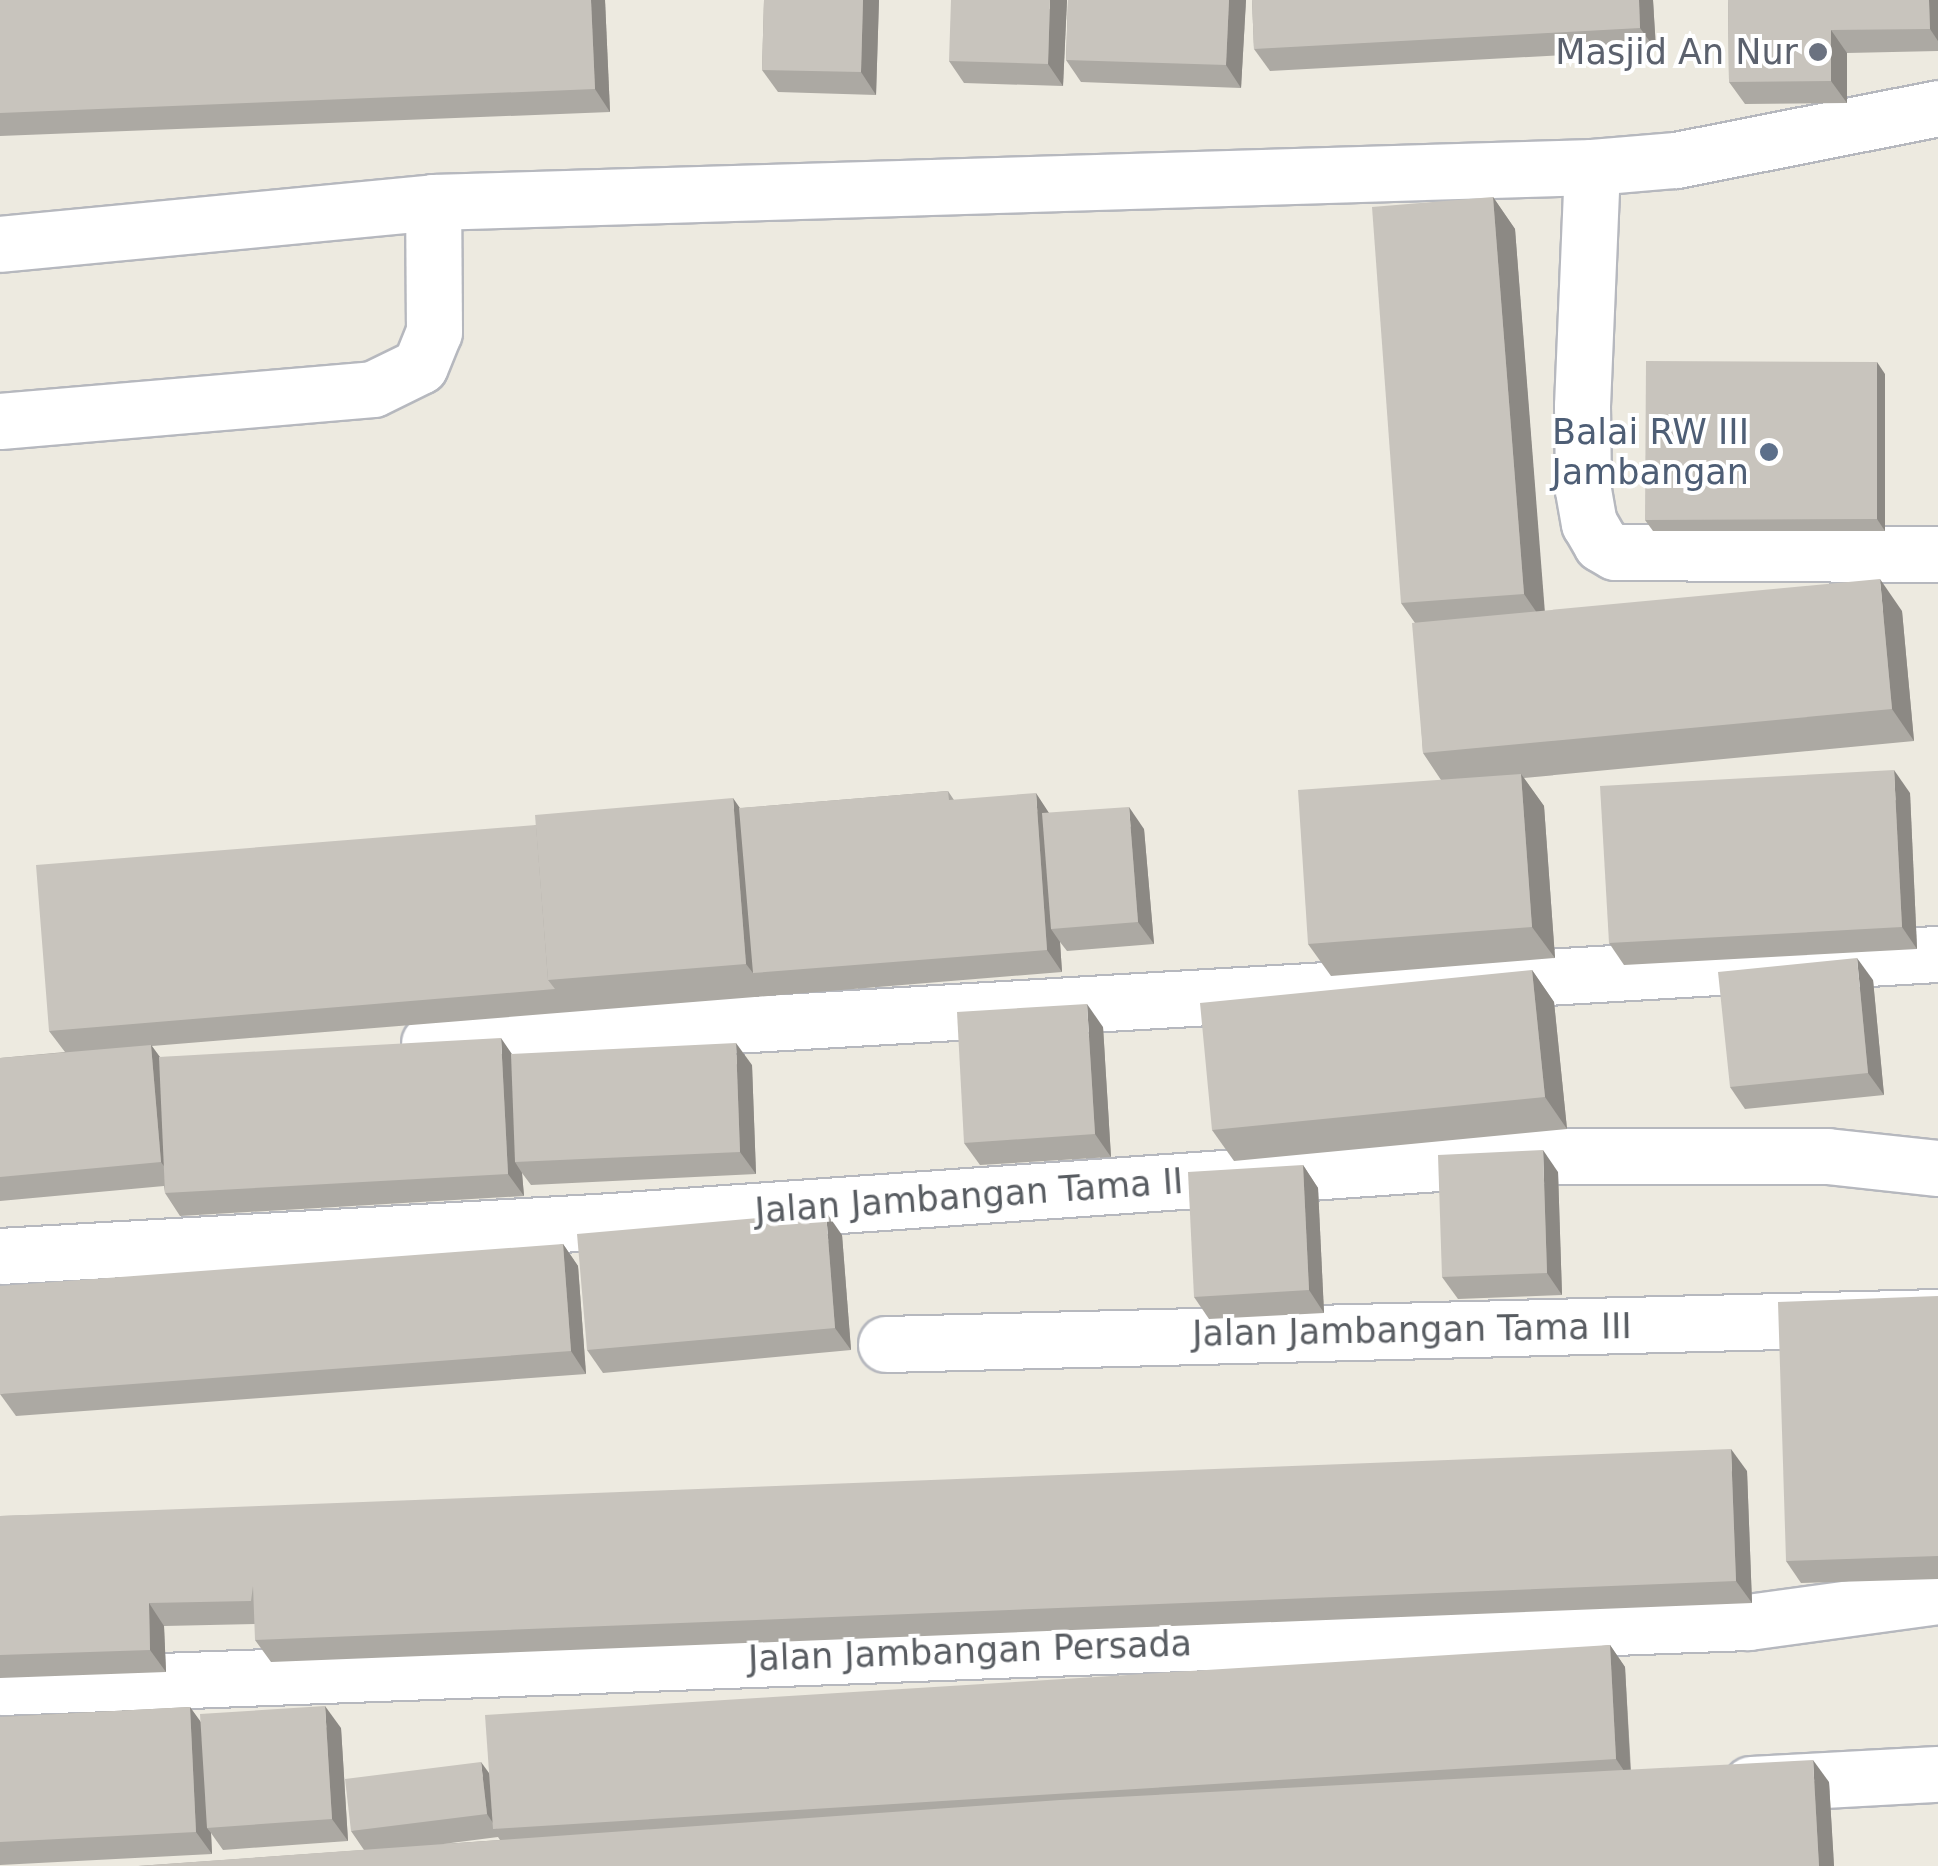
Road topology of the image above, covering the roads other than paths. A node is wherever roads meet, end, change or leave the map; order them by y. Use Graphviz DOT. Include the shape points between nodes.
graph roads {
  1 [pos="1938,108"];
  2 [pos="1592,167"];
  3 [pos="433,202"];
  4 [pos="0,244"];
  5 [pos="0,421"];
  6 [pos="1938,554"];
  7 [pos="1938,954"];
  8 [pos="376,1046"];
  9 [pos="1938,1168"];
  10 [pos="0,1256"];
  11 [pos="1938,1317"];
  12 [pos="886,1344"];
  13 [pos="1938,1596"];
  14 [pos="0,1687"];
  15 [pos="1938,1774"];
  16 [pos="1701,1787"];
  1 -- 2 [label="street" via="1676,160"];
  2 -- 3 [label="street"];
  2 -- 6 [label="street" via="1583,490 1588,523 1601,544 1615,552"];
  3 -- 4 [label="street"];
  3 -- 5 [label="street" via="434,332 420,366 373,389"];
  7 -- 8 [label="street"];
  9 -- 10 [label="street, Jalan Jambangan Tama II" via="1828,1156 1538,1156 631,1220"];
  11 -- 12 [label="street, Jalan Jambangan Tama III"];
  13 -- 14 [label="street, Jalan Jambangan Persada" via="1748,1622"];
  15 -- 16 [label="street"];
}
